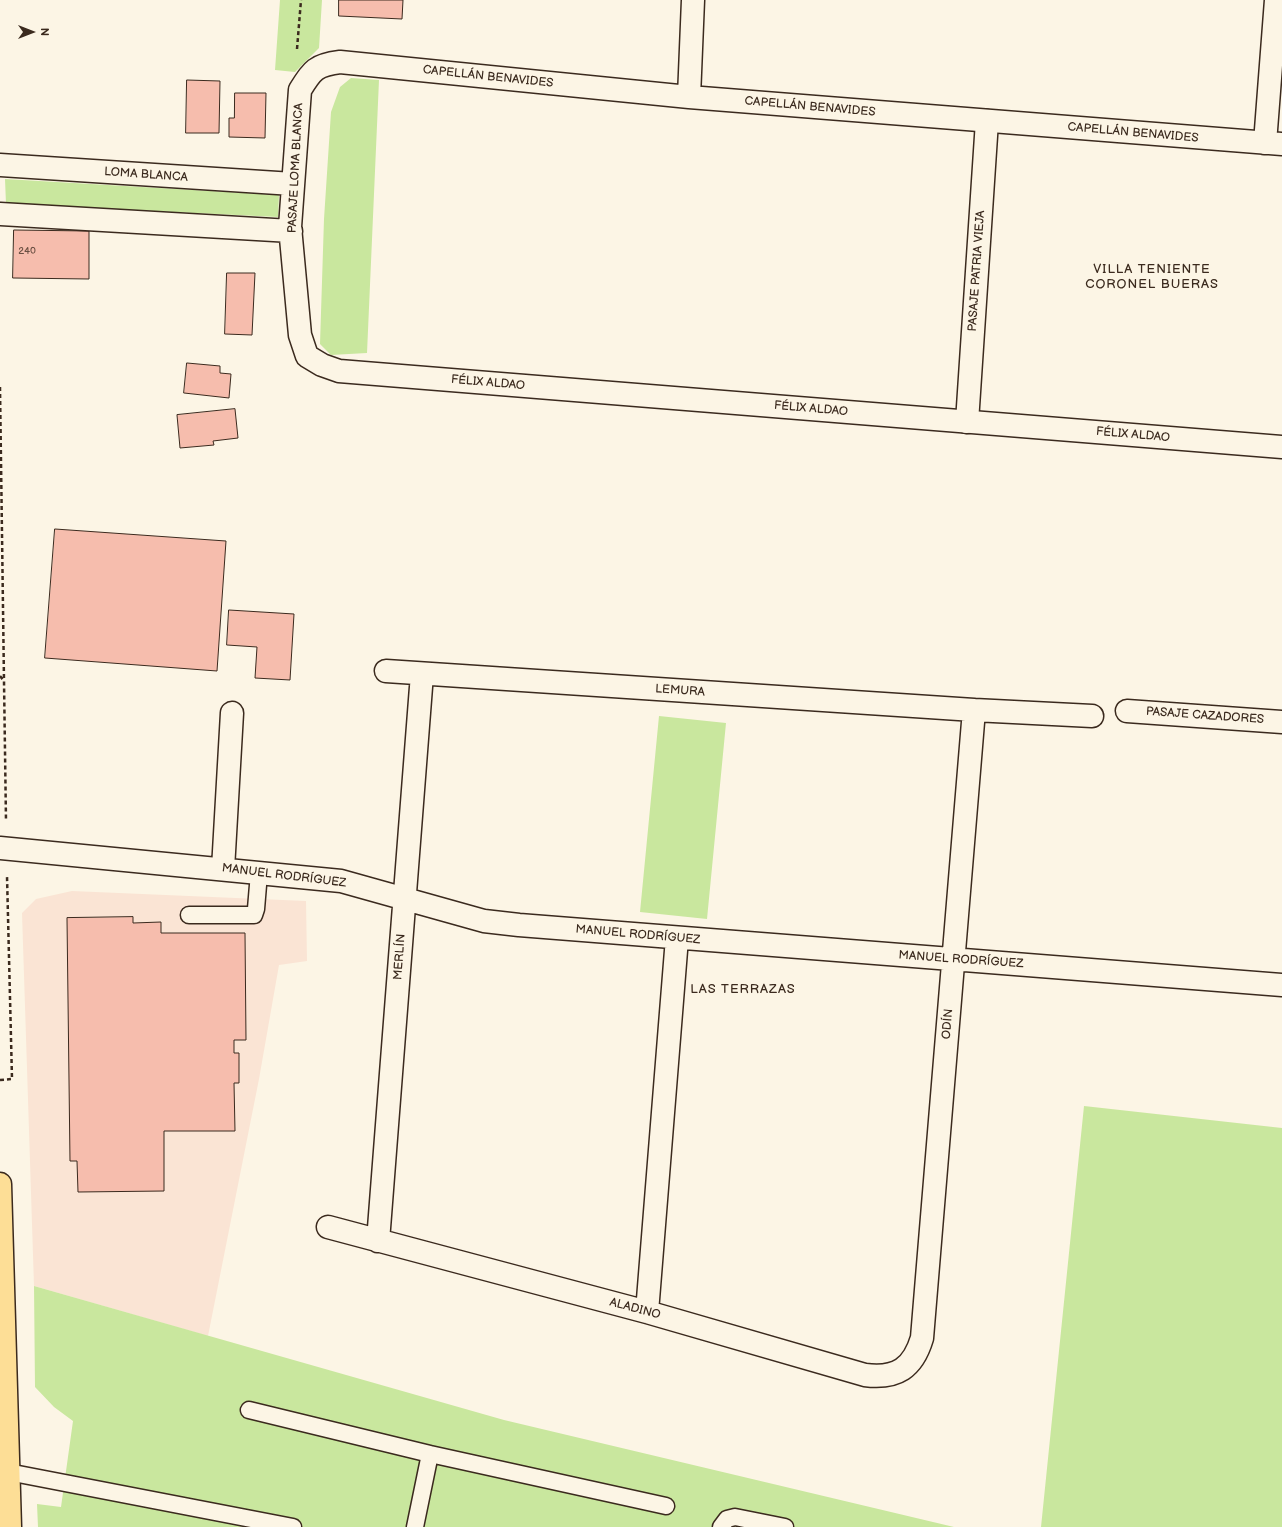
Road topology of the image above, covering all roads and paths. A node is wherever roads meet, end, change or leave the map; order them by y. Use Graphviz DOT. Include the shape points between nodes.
graph roads {
  1 [pos="301,0"];
  2 [pos="693,0"];
  3 [pos="1276,0"];
  4 [pos="340,62"];
  5 [pos="309,75"];
  6 [pos="689,97"];
  7 [pos="987,121"];
  8 [pos="1273,144"];
  9 [pos="0,165"];
  10 [pos="293,184"];
  11 [pos="0,214"];
  12 [pos="291,230"];
  13 [pos="339,371"];
  14 [pos="0,387"];
  15 [pos="967,422"];
  16 [pos="1282,447"];
  17 [pos="386,671"];
  18 [pos="422,674"];
  19 [pos="0,676"];
  20 [pos="4,681"];
  21 [pos="974,710"];
  22 [pos="1128,711"];
  23 [pos="232,713"];
  24 [pos="1092,716"];
  25 [pos="1282,722"];
  26 [pos="3,849"];
  27 [pos="223,869"];
  28 [pos="259,872"];
  29 [pos="404,900"];
  30 [pos="189,916"];
  31 [pos="677,938"];
  32 [pos="953,959"];
  33 [pos="1282,985"];
  34 [pos="0,1080"];
  35 [pos="0,1184"];
  36 [pos="328,1227"];
  37 [pos="378,1240"];
  38 [pos="647,1312"];
  39 [pos="922,1338"];
  40 [pos="249,1410"];
  41 [pos="430,1454"];
  42 [pos="8,1472"];
  43 [pos="666,1506"];
  44 [pos="10,1527"];
  45 [pos="293,1527"];
  46 [pos="415,1527"];
  47 [pos="721,1527"];
  48 [pos="785,1527"];
  1 -- 5 [label="path" via="297,48"];
  2 -- 6 [label="street"];
  3 -- 8 [label="street"];
  4 -- 5 [label="street, PASAJE LOMA BLANCA" via="324,64"];
  4 -- 6 [label="street, CAPELLÁN BENAVIDES"];
  5 -- 10 [label="street, PASAJE LOMA BLANCA" via="300,90"];
  6 -- 7 [label="street, CAPELLÁN BENAVIDES"];
  7 -- 8 [label="street, CAPELLÁN BENAVIDES"];
  7 -- 15 [label="street, PASAJE PATRIA VIEJA"];
  9 -- 10 [label="street, LOMA BLANCA"];
  10 -- 12 [label="street, PASAJE LOMA BLANCA"];
  11 -- 12 [label="street"];
  12 -- 13 [label="street, PASAJE LOMA BLANCA" via="300,335 307,356"];
  13 -- 15 [label="street, FÉLIX ALDAO"];
  14 -- 20 [label="path"];
  15 -- 16 [label="street, FÉLIX ALDAO"];
  17 -- 18 [label="street, LEMURA"];
  18 -- 21 [label="street, LEMURA"];
  18 -- 29 [label="street, MERLÍN"];
  19 -- 20 [label="path"];
  20 -- 26 [label="path"];
  21 -- 24 [label="street"];
  21 -- 32 [label="street, ODÍN"];
  22 -- 25 [label="street, PASAJE CAZADORES"];
  23 -- 27 [label="street"];
  26 -- 27 [label="street, MANUEL RODRÍGUEZ"];
  26 -- 34 [label="path" via="12,1080"];
  27 -- 28 [label="street, MANUEL RODRÍGUEZ"];
  28 -- 29 [label="street, MANUEL RODRÍGUEZ" via="341,881"];
  28 -- 30 [label="lane" via="254,915"];
  29 -- 31 [label="street, MANUEL RODRÍGUEZ" via="484,921"];
  29 -- 37 [label="street, MERLÍN"];
  31 -- 32 [label="street, MANUEL RODRÍGUEZ"];
  31 -- 38 [label="street"];
  32 -- 33 [label="street, MANUEL RODRÍGUEZ"];
  32 -- 39 [label="street, ODÍN"];
  35 -- 42 [label="main road"];
  36 -- 37 [label="street, ALADINO"];
  37 -- 38 [label="street, ALADINO"];
  38 -- 39 [label="street, ALADINO" via="878,1377 891,1375 903,1369 912,1361"];
  40 -- 41 [label="lane"];
  41 -- 43 [label="lane"];
  41 -- 46 [label="lane"];
  42 -- 44 [label="main road"];
  42 -- 45 [label="lane"];
  47 -- 48 [label="lane" via="727,1519 735,1517"];
}
